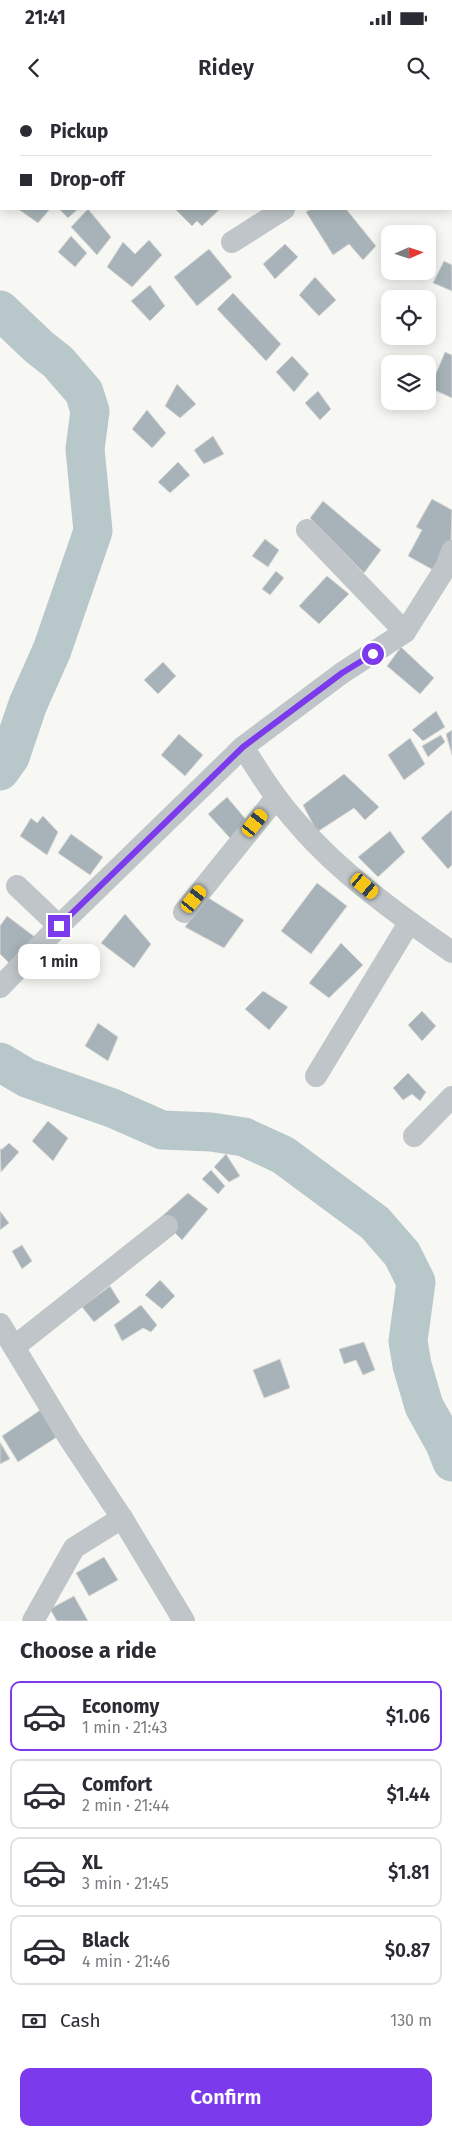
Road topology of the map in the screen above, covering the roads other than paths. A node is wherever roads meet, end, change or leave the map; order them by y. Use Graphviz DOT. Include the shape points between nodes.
graph roads {
  1 [pos="282,210"];
  2 [pos="232,242"];
  3 [pos="307,530"];
  4 [pos="452,551"];
  5 [pos="405,632"];
  6 [pos="243,747"];
  7 [pos="276,798"];
  8 [pos="17,886"];
  9 [pos="184,912"];
  10 [pos="409,923"];
  11 [pos="59,926"];
  12 [pos="452,952"];
  13 [pos="0,988"];
  14 [pos="316,1076"];
  15 [pos="452,1098"];
  16 [pos="414,1136"];
  17 [pos="167,1226"];
  18 [pos="0,1324"];
  19 [pos="14,1347"];
  20 [pos="122,1518"];
  21 [pos="33,1621"];
  22 [pos="184,1621"];
  1 -- 2 [label="street"];
  3 -- 5 [label="street"];
  4 -- 5 [label="street" via="446,567"];
  5 -- 6 [label="street" via="342,673"];
  6 -- 7 [label="street"];
  6 -- 11 [label="street"];
  7 -- 9 [label="street"];
  7 -- 10 [label="street" via="336,862"];
  8 -- 11 [label="street"];
  10 -- 12 [label="street"];
  10 -- 14 [label="street"];
  11 -- 13 [label="street"];
  15 -- 16 [label="street"];
  17 -- 19 [label="street"];
  18 -- 19 [label="street"];
  19 -- 20 [label="street"];
  20 -- 21 [label="street" via="74,1548"];
  20 -- 22 [label="street"];
}
